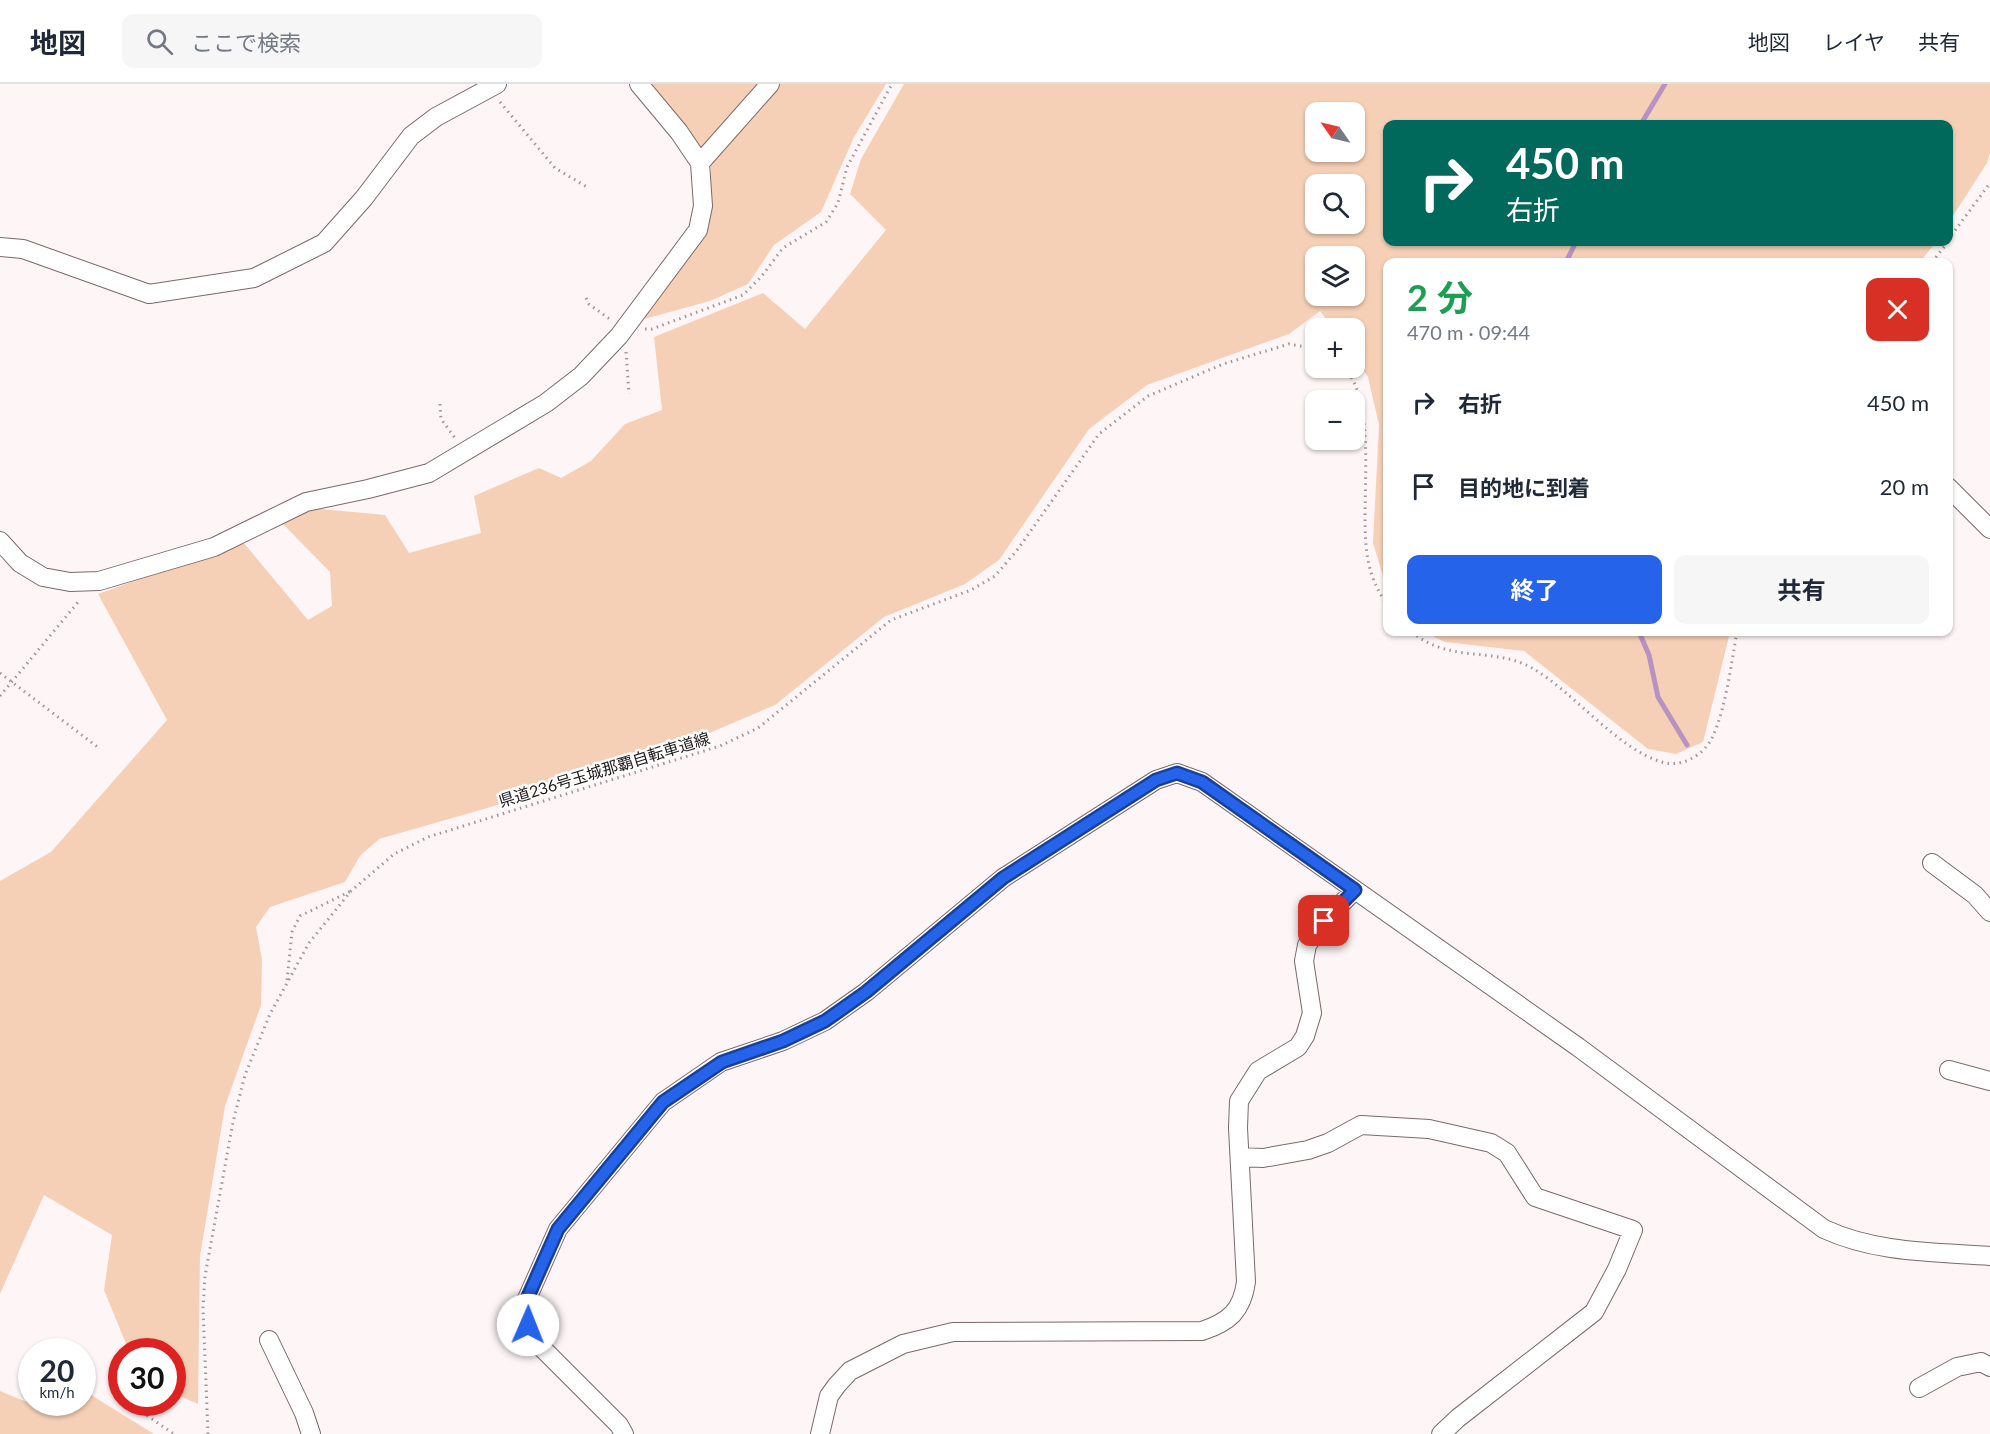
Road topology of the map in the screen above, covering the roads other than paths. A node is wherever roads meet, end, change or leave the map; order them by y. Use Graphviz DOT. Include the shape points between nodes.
graph roads {
  1 [pos="639,84"];
  2 [pos="770,84"];
  3 [pos="493,86"];
  4 [pos="700,163"];
  5 [pos="0,247"];
  6 [pos="1953,492"];
  7 [pos="1990,529"];
  8 [pos="0,541"];
  9 [pos="1932,863"];
  10 [pos="1355,890"];
  11 [pos="1990,912"];
  12 [pos="1949,1070"];
  13 [pos="1990,1081"];
  14 [pos="1240,1157"];
  15 [pos="1990,1256"];
  16 [pos="268,1340"];
  17 [pos="1990,1367"];
  18 [pos="1919,1388"];
  19 [pos="311,1434"];
  20 [pos="624,1434"];
  21 [pos="820,1434"];
  22 [pos="1441,1434"];
  1 -- 4 [label="street"];
  2 -- 4 [label="street"];
  3 -- 5 [label="street" via="436,117 411,136 324,243 254,278 149,294 23,249"];
  4 -- 8 [label="street" via="703,206 698,230 624,329 581,376 546,403 429,472 306,502 214,547 99,581 70,582 44,577 20,564"];
  6 -- 7 [label="street"];
  9 -- 11 [label="street" via="1975,895"];
  10 -- 14 [label="street" via="1307,945 1304,961 1312,1013 1305,1036 1298,1047 1258,1071 1243,1091 1238,1115"];
  10 -- 15 [label="street" via="1578,1047 1824,1229 1878,1248"];
  10 -- 20 [label="street" via="1202,782 1177,773 1156,780 1003,878 866,992 825,1021 783,1041 722,1062 663,1102 558,1229 526,1301 528,1325 541,1347"];
  12 -- 13 [label="street"];
  14 -- 21 [label="street" via="1246,1282 1237,1312 1222,1324 1202,1331 953,1332 903,1344 850,1371 837,1385 829,1396"];
  14 -- 22 [label="street" via="1263,1158 1308,1150 1361,1125 1429,1129 1491,1143 1507,1153 1535,1197 1633,1230 1594,1312"];
  16 -- 19 [label="street"];
  17 -- 18 [label="street" via="1981,1362 1957,1367"];
}
